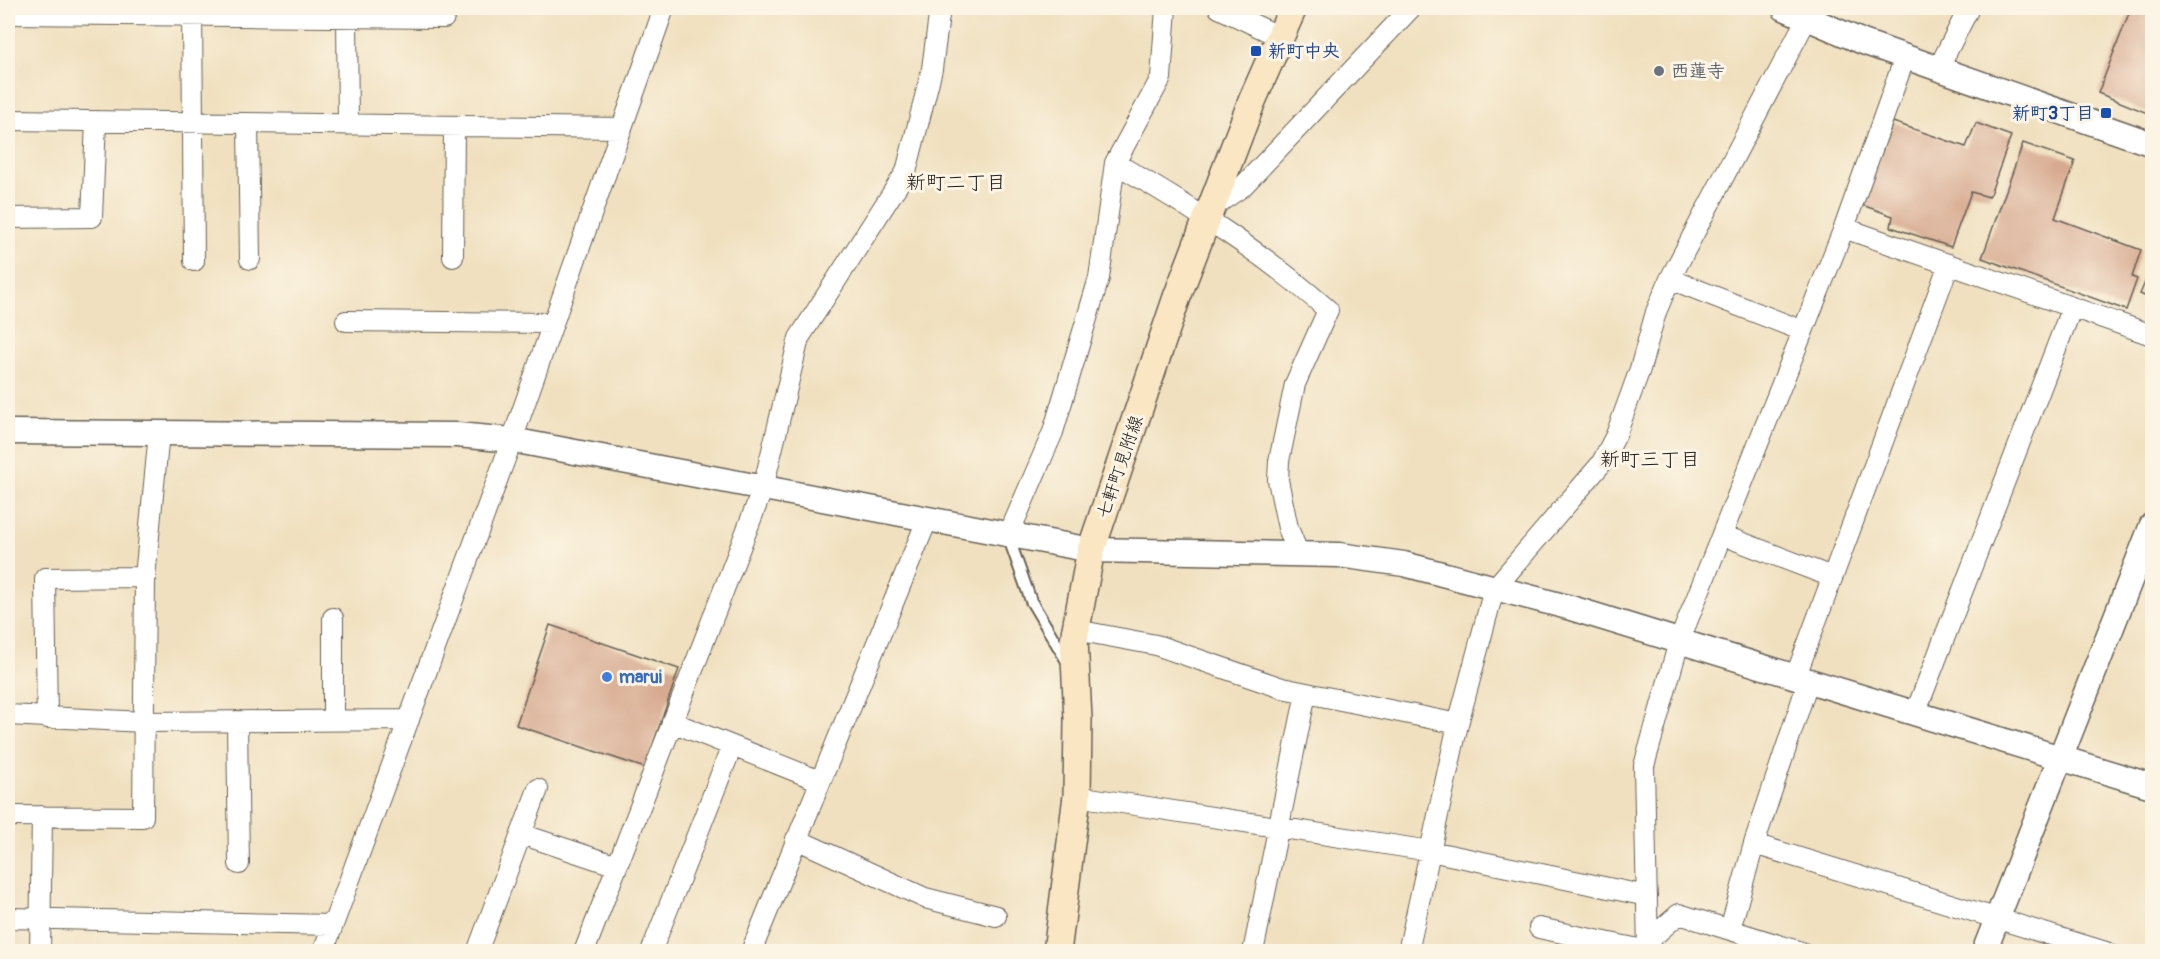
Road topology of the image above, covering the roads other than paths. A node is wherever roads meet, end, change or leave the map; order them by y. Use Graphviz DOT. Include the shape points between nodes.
graph roads {
  1 [pos="664,8"];
  2 [pos="940,8"];
  3 [pos="1166,8"];
  4 [pos="1219,8"];
  5 [pos="1293,8"];
  6 [pos="1411,8"];
  7 [pos="1784,8"];
  8 [pos="1969,8"];
  9 [pos="192,12"];
  10 [pos="8,14"];
  11 [pos="347,17"];
  12 [pos="444,18"];
  13 [pos="1807,18"];
  14 [pos="1280,37"];
  15 [pos="1905,57"];
  16 [pos="1938,69"];
  17 [pos="8,120"];
  18 [pos="96,121"];
  19 [pos="191,123"];
  20 [pos="248,124"];
  21 [pos="348,125"];
  22 [pos="454,126"];
  23 [pos="622,128"];
  24 [pos="2152,144"];
  25 [pos="1115,163"];
  26 [pos="1209,213"];
  27 [pos="8,218"];
  28 [pos="1844,228"];
  29 [pos="453,257"];
  30 [pos="250,259"];
  31 [pos="194,261"];
  32 [pos="1949,264"];
  33 [pos="1670,279"];
  34 [pos="2072,307"];
  35 [pos="346,321"];
  36 [pos="553,322"];
  37 [pos="1803,331"];
  38 [pos="2152,335"];
  39 [pos="8,432"];
  40 [pos="159,433"];
  41 [pos="512,440"];
  42 [pos="763,488"];
  43 [pos="927,520"];
  44 [pos="2152,525"];
  45 [pos="1722,535"];
  46 [pos="1008,536"];
  47 [pos="1091,550"];
  48 [pos="1299,555"];
  49 [pos="145,577"];
  50 [pos="1832,577"];
  51 [pos="1494,589"];
  52 [pos="333,618"];
  53 [pos="1076,630"];
  54 [pos="1679,642"];
  55 [pos="1076,676"];
  56 [pos="1801,680"];
  57 [pos="1306,693"];
  58 [pos="1915,714"];
  59 [pos="8,716"];
  60 [pos="47,718"];
  61 [pos="333,720"];
  62 [pos="409,720"];
  63 [pos="237,721"];
  64 [pos="144,722"];
  65 [pos="672,722"];
  66 [pos="1458,724"];
  67 [pos="732,746"];
  68 [pos="2060,758"];
  69 [pos="820,781"];
  70 [pos="2152,786"];
  71 [pos="538,789"];
  72 [pos="1077,796"];
  73 [pos="8,816"];
  74 [pos="42,816"];
  75 [pos="1279,827"];
  76 [pos="521,834"];
  77 [pos="796,839"];
  78 [pos="1754,844"];
  79 [pos="1430,850"];
  80 [pos="239,864"];
  81 [pos="617,866"];
  82 [pos="1647,896"];
  83 [pos="996,916"];
  84 [pos="8,918"];
  85 [pos="1997,918"];
  86 [pos="40,919"];
  87 [pos="333,925"];
  88 [pos="1539,928"];
  89 [pos="1730,929"];
  90 [pos="1648,947"];
  91 [pos="40,951"];
  92 [pos="323,951"];
  93 [pos="477,951"];
  94 [pos="584,951"];
  95 [pos="651,951"];
  96 [pos="751,951"];
  97 [pos="1057,951"];
  98 [pos="1253,951"];
  99 [pos="1408,951"];
  100 [pos="1801,951"];
  101 [pos="1983,951"];
  102 [pos="2106,951"];
  1 -- 23 [label="street"];
  2 -- 42 [label="street" via="932,69 906,172 799,338"];
  3 -- 25 [label="street" via="1161,78"];
  4 -- 14 [label="street"];
  5 -- 14 [label="main road, 七軒町見附線"];
  6 -- 26 [label="street" via="1242,187"];
  7 -- 13 [label="street"];
  8 -- 16 [label="street"];
  9 -- 10 [label="street"];
  9 -- 11 [label="street"];
  9 -- 19 [label="street"];
  11 -- 12 [label="street"];
  11 -- 21 [label="street"];
  13 -- 15 [label="street"];
  13 -- 33 [label="street"];
  14 -- 26 [label="main road, 七軒町見附線"];
  15 -- 16 [label="street"];
  15 -- 28 [label="street"];
  16 -- 24 [label="street"];
  17 -- 18 [label="street"];
  18 -- 19 [label="street"];
  18 -- 27 [label="street" via="92,217"];
  19 -- 20 [label="street"];
  19 -- 31 [label="street"];
  20 -- 21 [label="street"];
  20 -- 30 [label="street"];
  21 -- 22 [label="street"];
  22 -- 23 [label="street"];
  22 -- 29 [label="street"];
  23 -- 36 [label="street"];
  25 -- 26 [label="street"];
  25 -- 46 [label="street" via="1099,278 1053,432"];
  26 -- 47 [label="main road, 七軒町見附線"];
  26 -- 48 [label="street" via="1328,310 1295,384 1279,461 1278,480 1288,528"];
  28 -- 32 [label="street"];
  28 -- 37 [label="street"];
  32 -- 34 [label="street"];
  32 -- 50 [label="street"];
  33 -- 37 [label="street"];
  33 -- 51 [label="street" via="1616,435 1601,464"];
  34 -- 38 [label="street"];
  34 -- 58 [label="street"];
  35 -- 36 [label="street"];
  36 -- 41 [label="street"];
  37 -- 45 [label="street"];
  39 -- 40 [label="street"];
  40 -- 41 [label="street" via="457,435"];
  40 -- 49 [label="street"];
  41 -- 42 [label="street"];
  41 -- 62 [label="street"];
  42 -- 43 [label="street"];
  42 -- 65 [label="street"];
  43 -- 46 [label="street"];
  43 -- 69 [label="street"];
  44 -- 68 [label="street"];
  45 -- 50 [label="street"];
  45 -- 54 [label="street"];
  46 -- 47 [label="street"];
  46 -- 55 [label="lane" via="1031,601"];
  47 -- 48 [label="street"];
  47 -- 53 [label="main road, 七軒町見附線"];
  48 -- 51 [label="street" via="1339,555 1404,564"];
  49 -- 60 [label="street" via="45,578"];
  49 -- 64 [label="street"];
  50 -- 56 [label="street"];
  51 -- 54 [label="street"];
  51 -- 66 [label="street"];
  52 -- 61 [label="street"];
  53 -- 55 [label="main road, 七軒町見附線"];
  53 -- 57 [label="street" via="1156,645"];
  54 -- 56 [label="street"];
  54 -- 82 [label="street" via="1644,766"];
  55 -- 72 [label="main road, 七軒町見附線"];
  56 -- 58 [label="street"];
  56 -- 78 [label="street"];
  57 -- 66 [label="street"];
  57 -- 75 [label="street"];
  58 -- 68 [label="street"];
  59 -- 60 [label="street"];
  60 -- 64 [label="street"];
  61 -- 62 [label="street"];
  61 -- 63 [label="street"];
  62 -- 87 [label="street"];
  63 -- 64 [label="street"];
  63 -- 80 [label="street"];
  64 -- 74 [label="street" via="143,817"];
  65 -- 67 [label="street"];
  65 -- 81 [label="street"];
  66 -- 79 [label="street"];
  67 -- 69 [label="street"];
  67 -- 95 [label="street"];
  68 -- 70 [label="street"];
  68 -- 85 [label="street"];
  69 -- 77 [label="street"];
  71 -- 76 [label="street"];
  72 -- 75 [label="street"];
  72 -- 97 [label="main road, 七軒町見附線"];
  73 -- 74 [label="street"];
  74 -- 86 [label="street"];
  75 -- 79 [label="street"];
  75 -- 98 [label="street"];
  76 -- 81 [label="street"];
  76 -- 93 [label="street"];
  77 -- 83 [label="street" via="925,898"];
  77 -- 96 [label="street"];
  78 -- 85 [label="street"];
  78 -- 89 [label="street"];
  79 -- 82 [label="street"];
  79 -- 99 [label="street"];
  81 -- 94 [label="street"];
  82 -- 90 [label="street"];
  84 -- 86 [label="street"];
  85 -- 101 [label="street"];
  85 -- 102 [label="street"];
  86 -- 87 [label="street"];
  86 -- 91 [label="street"];
  87 -- 92 [label="street"];
  88 -- 90 [label="street"];
  89 -- 90 [label="street" via="1679,914"];
  89 -- 100 [label="street"];
}
